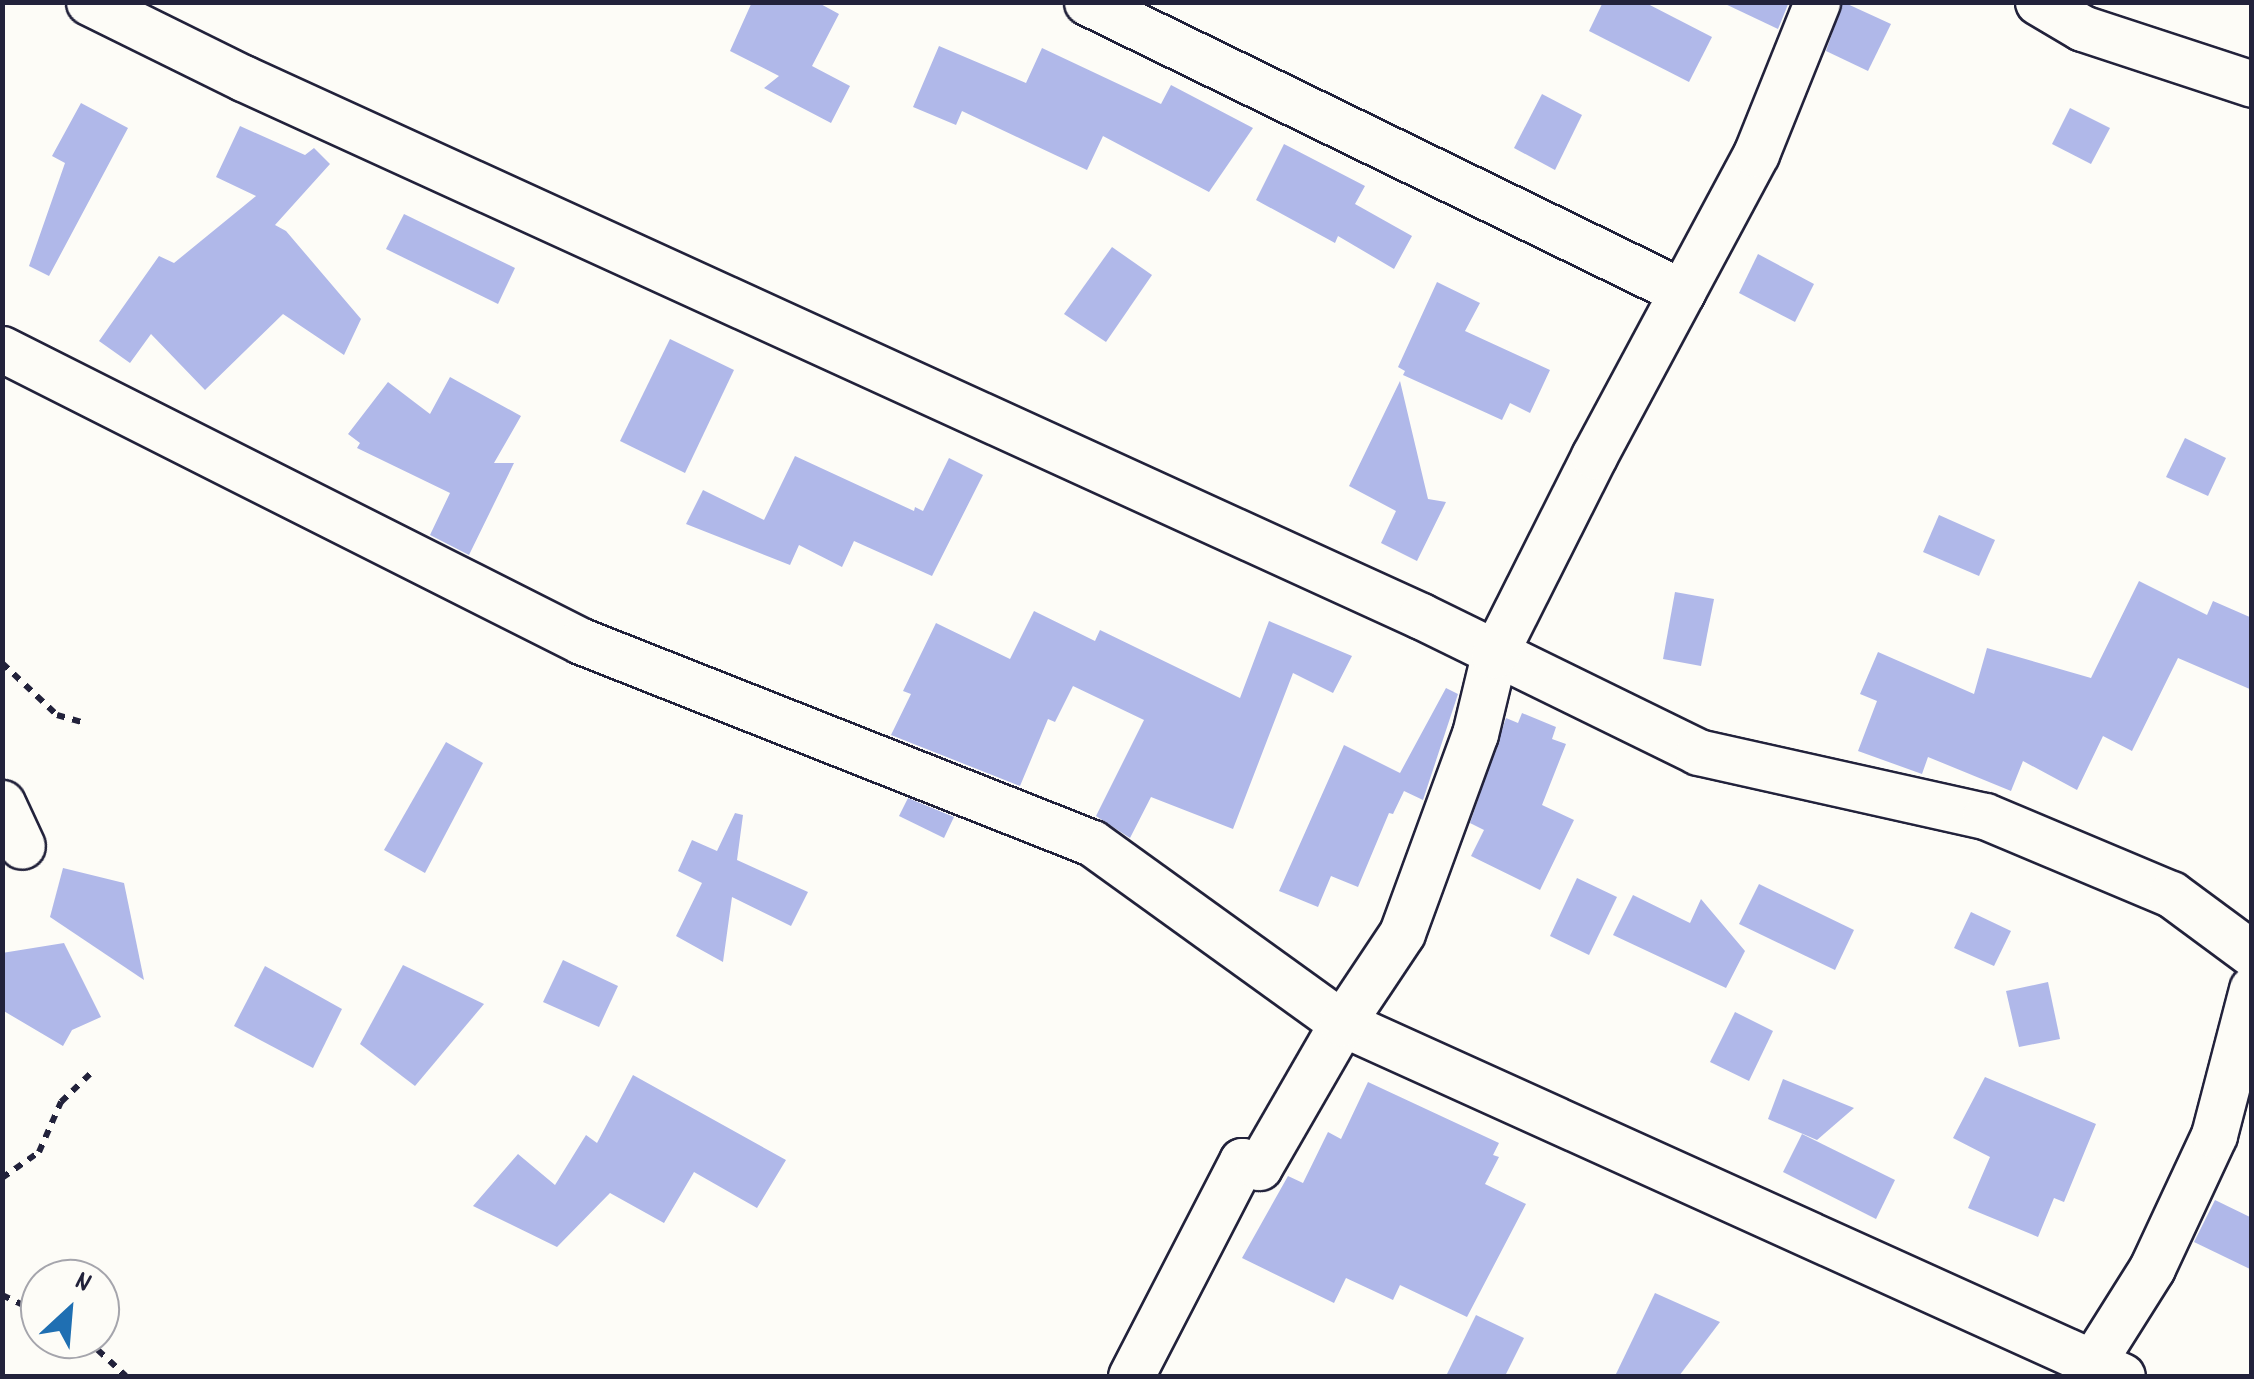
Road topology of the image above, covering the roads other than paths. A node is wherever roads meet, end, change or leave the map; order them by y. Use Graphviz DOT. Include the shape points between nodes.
graph roads {
  1 [pos="88,2"];
  2 [pos="1088,2"];
  3 [pos="1817,2"];
  4 [pos="2038,2"];
  5 [pos="2252,84"];
  6 [pos="1682,292"];
  7 [pos="2,349"];
  8 [pos="1494,655"];
  9 [pos="2,803"];
  10 [pos="22,846"];
  11 [pos="2252,954"];
  12 [pos="2252,989"];
  13 [pos="1342,1023"];
  14 [pos="2099,1372"];
  15 [pos="1132,1376"];
  1 -- 8 [label="street" via="1422,616"];
  2 -- 6 [label="street"];
  3 -- 6 [label="street" via="1756,154"];
  4 -- 5 [label="street" via="2082,28"];
  6 -- 8 [label="street"];
  7 -- 13 [label="street" via="582,641 1092,843"];
  8 -- 11 [label="street" via="1698,752 1985,816 2172,894"];
  8 -- 13 [label="street" via="1475,734 1402,933"];
  9 -- 10 [label="street"];
  12 -- 14 [label="street" via="2214,1135"];
  13 -- 14 [label="street"];
  13 -- 15 [label="street" via="1259,1167 1242,1161"];
}
